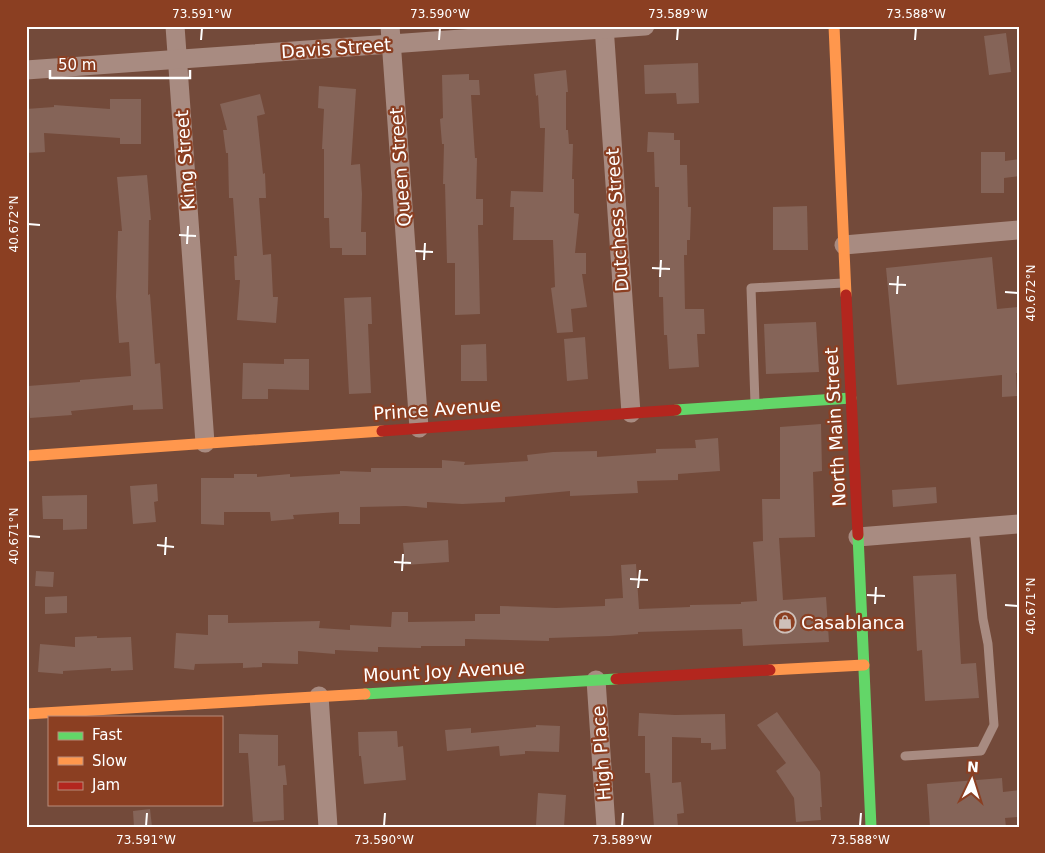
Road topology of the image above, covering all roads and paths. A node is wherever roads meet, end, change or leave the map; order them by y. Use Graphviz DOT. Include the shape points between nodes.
graph roads {
  1 [pos="175,26"];
  2 [pos="645,26"];
  3 [pos="834,26"];
  4 [pos="604,28"];
  5 [pos="390,35"];
  6 [pos="177,60"];
  7 [pos="26,70"];
  8 [pos="1019,230"];
  9 [pos="844,245"];
  10 [pos="846,282"];
  11 [pos="851,398"];
  12 [pos="755,404"];
  13 [pos="631,413"];
  14 [pos="419,428"];
  15 [pos="205,443"];
  16 [pos="26,456"];
  17 [pos="1019,524"];
  18 [pos="974,528"];
  19 [pos="858,537"];
  20 [pos="864,665"];
  21 [pos="596,680"];
  22 [pos="319,696"];
  23 [pos="26,714"];
  24 [pos="905,756"];
  25 [pos="328,827"];
  26 [pos="606,827"];
  27 [pos="871,827"];
  1 -- 6 [label="street, King Street"];
  2 -- 4 [label="street, Davis Street"];
  3 -- 9 [label="street, North Main Street"];
  4 -- 5 [label="street, Davis Street"];
  4 -- 13 [label="street, Dutchess Street"];
  5 -- 6 [label="street, Davis Street"];
  5 -- 14 [label="street, Queen Street"];
  6 -- 7 [label="street, Davis Street"];
  6 -- 15 [label="street, King Street"];
  8 -- 9 [label="street"];
  9 -- 10 [label="street, North Main Street"];
  10 -- 11 [label="street, North Main Street"];
  10 -- 12 [label="lane" via="751,288"];
  11 -- 12 [label="street, Prince Avenue"];
  11 -- 19 [label="street, North Main Street"];
  12 -- 13 [label="street, Prince Avenue"];
  13 -- 14 [label="street, Prince Avenue"];
  14 -- 15 [label="street, Prince Avenue"];
  15 -- 16 [label="street, Prince Avenue"];
  17 -- 18 [label="street"];
  18 -- 19 [label="street"];
  18 -- 24 [label="lane" via="994,725 981,752"];
  19 -- 20 [label="street, North Main Street"];
  20 -- 21 [label="street, Mount Joy Avenue"];
  20 -- 27 [label="street, North Main Street"];
  21 -- 22 [label="street, Mount Joy Avenue"];
  21 -- 26 [label="street, High Place"];
  22 -- 23 [label="street, Mount Joy Avenue"];
  22 -- 25 [label="street"];
}
